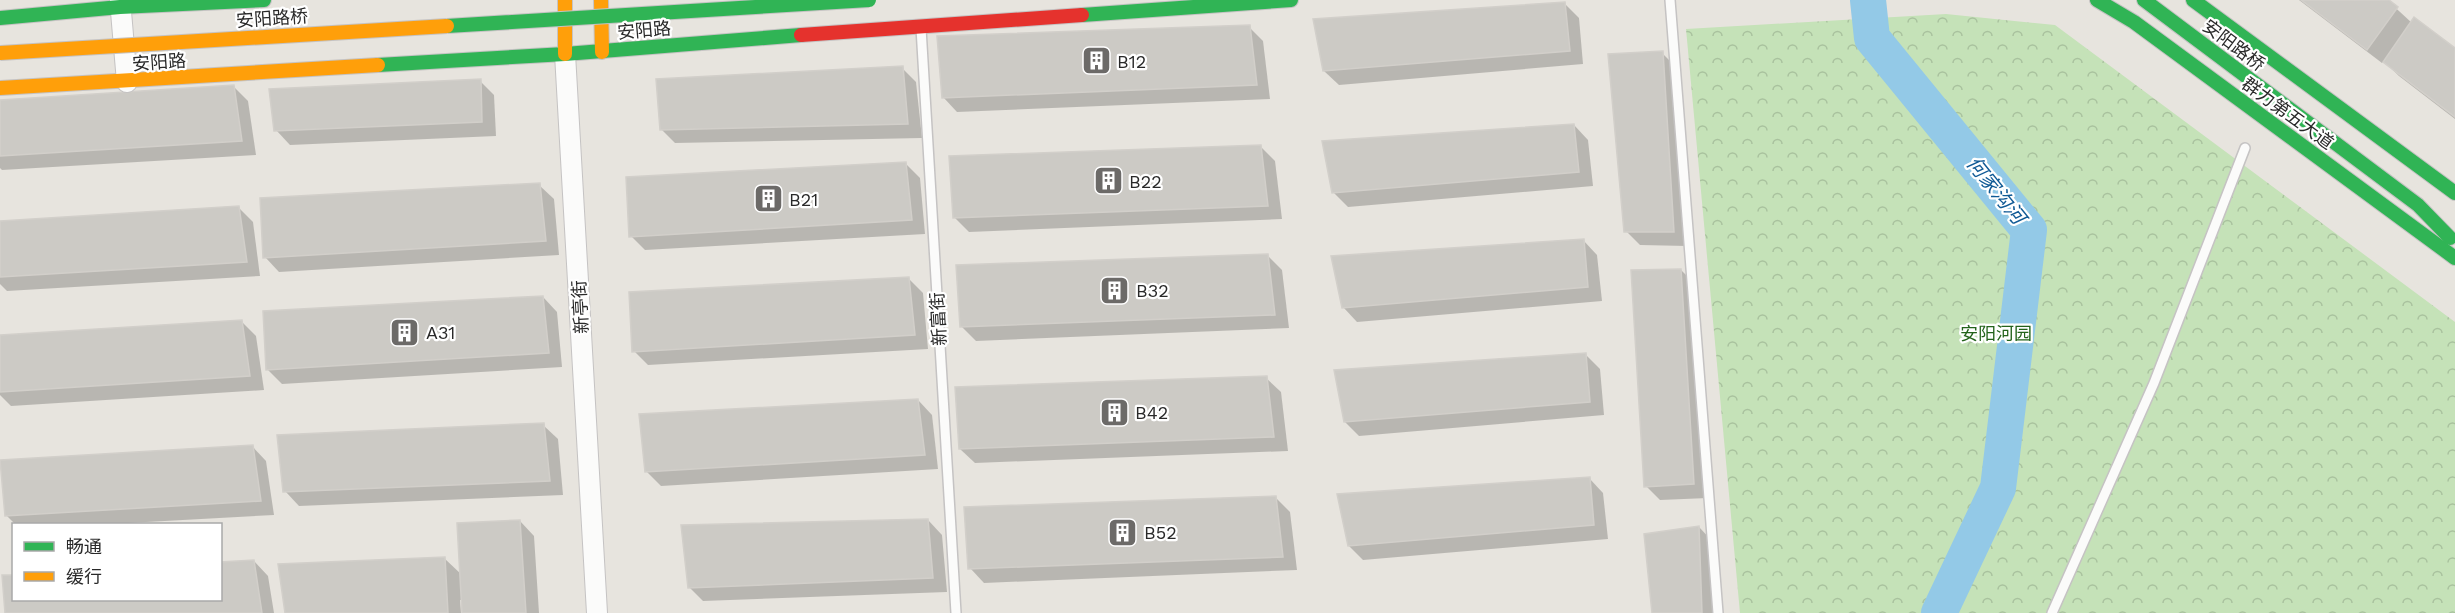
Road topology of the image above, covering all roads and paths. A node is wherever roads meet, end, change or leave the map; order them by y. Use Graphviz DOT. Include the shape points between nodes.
graph roads {
  1 [pos="264,0"];
  2 [pos="565,0"];
  3 [pos="601,0"];
  4 [pos="869,0"];
  5 [pos="1291,0"];
  6 [pos="1670,0"];
  7 [pos="2097,0"];
  8 [pos="2144,0"];
  9 [pos="2193,0"];
  10 [pos="120,4"];
  11 [pos="0,18"];
  12 [pos="921,26"];
  13 [pos="603,52"];
  14 [pos="0,53"];
  15 [pos="566,54"];
  16 [pos="127,82"];
  17 [pos="0,88"];
  18 [pos="2245,148"];
  19 [pos="2455,193"];
  20 [pos="2455,243"];
  21 [pos="2455,258"];
  22 [pos="597,613"];
  23 [pos="956,613"];
  24 [pos="1718,613"];
  25 [pos="2052,613"];
  1 -- 10 [label="main road"];
  2 -- 15 [label="main road, 新亭街"];
  3 -- 13 [label="main road"];
  4 -- 14 [label="main road, 安阳路桥, bridge"];
  5 -- 12 [label="main road, 安阳路"];
  6 -- 24 [label="lane"];
  7 -- 21 [label="main road, 群力第五大道" via="2134,22"];
  8 -- 20 [label="main road, 安阳路桥" via="2418,205"];
  9 -- 19 [label="main road, 群力第五大道"];
  10 -- 11 [label="main road"];
  10 -- 16 [label="street"];
  12 -- 13 [label="main road, 安阳路"];
  12 -- 23 [label="lane, 新富街"];
  13 -- 15 [label="main road, 安阳路"];
  15 -- 16 [label="main road, 安阳路"];
  15 -- 22 [label="street, 新亭街"];
  16 -- 17 [label="main road, 安阳路"];
  18 -- 25 [label="lane" via="2154,383"];
}
